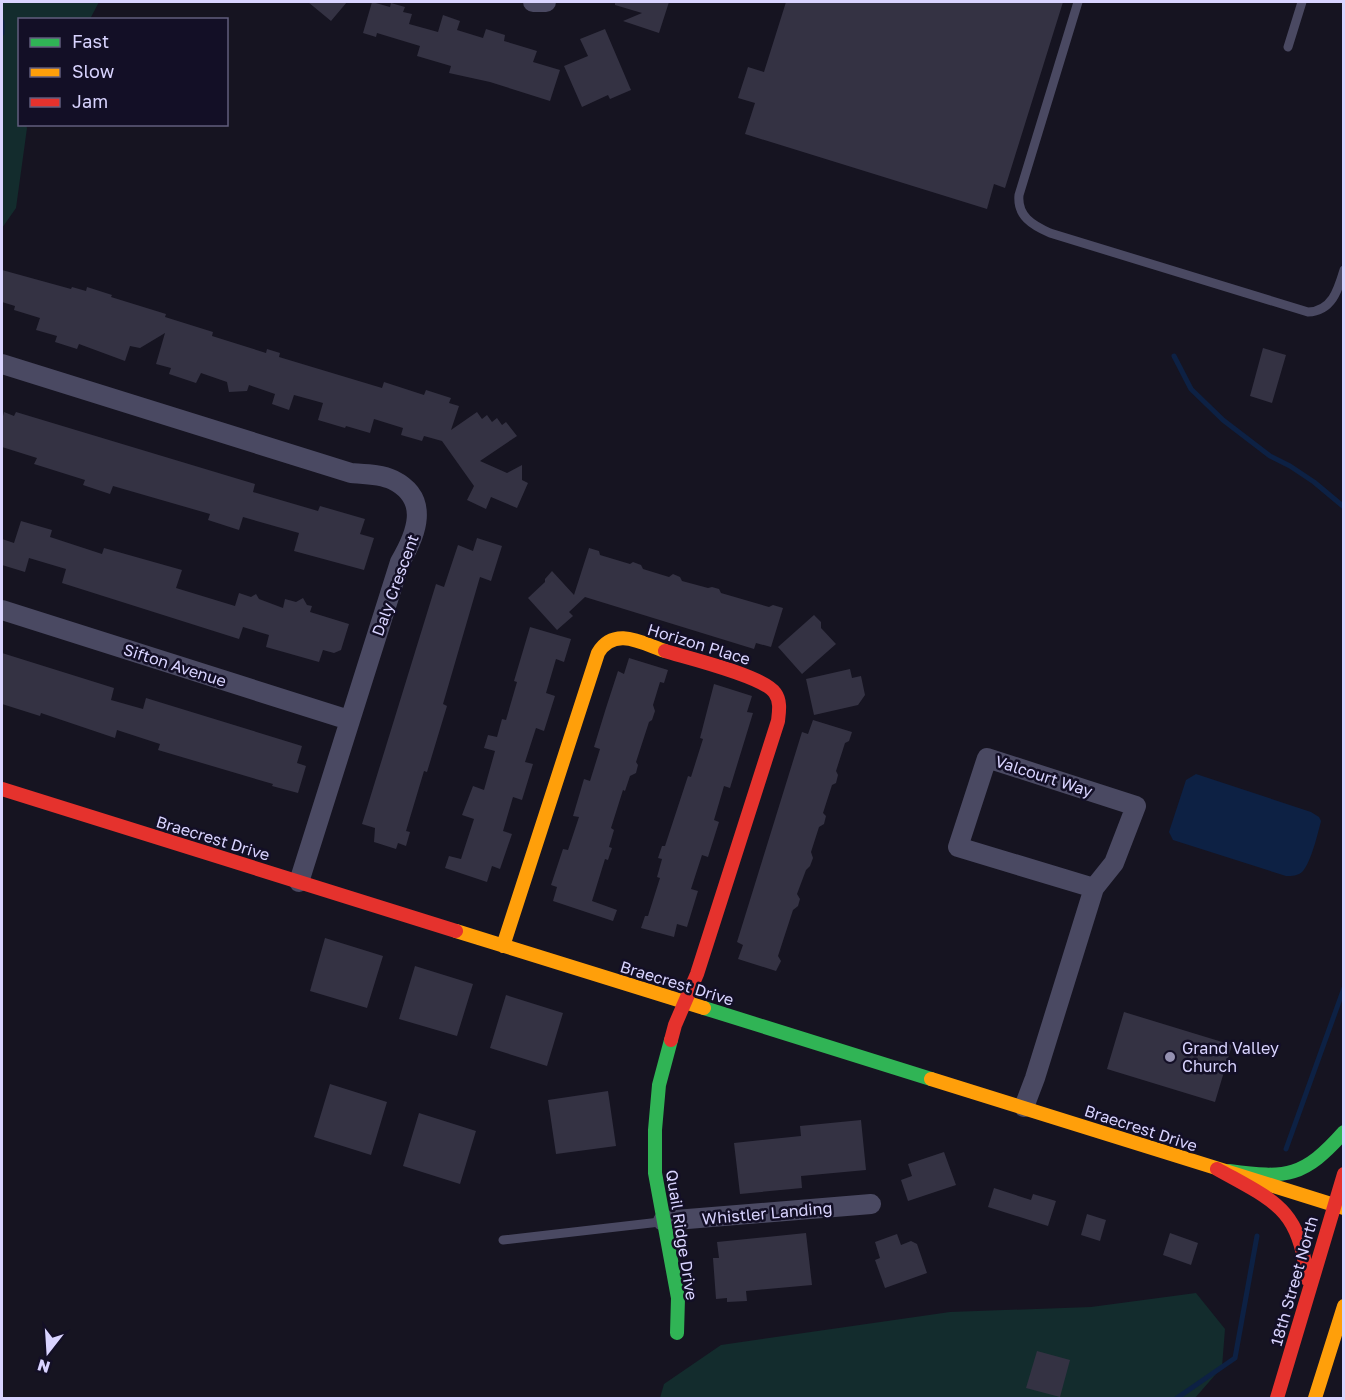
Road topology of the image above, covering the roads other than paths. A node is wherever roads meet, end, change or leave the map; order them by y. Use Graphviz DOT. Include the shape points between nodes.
graph roads {
  1 [pos="533,2"];
  2 [pos="546,2"];
  3 [pos="1078,2"];
  4 [pos="1302,2"];
  5 [pos="1288,47"];
  6 [pos="1344,270"];
  7 [pos="2,363"];
  8 [pos="2,610"];
  9 [pos="349,720"];
  10 [pos="2,789"];
  11 [pos="299,882"];
  12 [pos="1094,888"];
  13 [pos="504,946"];
  14 [pos="686,1004"];
  15 [pos="1024,1107"];
  16 [pos="1344,1132"];
  17 [pos="1217,1169"];
  18 [pos="1344,1174"];
  19 [pos="871,1204"];
  20 [pos="1339,1206"];
  21 [pos="663,1221"];
  22 [pos="503,1239"];
  23 [pos="1307,1296"];
  24 [pos="1344,1306"];
  25 [pos="677,1333"];
  26 [pos="1277,1398"];
  27 [pos="1316,1398"];
  1 -- 2 [label="street"];
  3 -- 6 [label="lane" via="1019,195 1020,210 1029,222 1050,233 1308,312 1320,310 1330,302"];
  4 -- 5 [label="lane"];
  7 -- 9 [label="street, Daly Crescent" via="351,473 392,479 407,490 416,504 415,531 400,562"];
  8 -- 9 [label="street, Sifton Avenue"];
  9 -- 11 [label="street, Daly Crescent"];
  10 -- 11 [label="street, Braecrest Drive"];
  11 -- 13 [label="street, Braecrest Drive"];
  12 -- 12 [label="street, Valcourt Way" via="958,847 987,758 1136,806 1113,863"];
  12 -- 15 [label="street, Valcourt Way"];
  13 -- 14 [label="street, Braecrest Drive"];
  13 -- 14 [label="street, Horizon Place" via="603,644 624,638 753,678 775,692 780,707 778,721"];
  14 -- 15 [label="street, Braecrest Drive"];
  14 -- 21 [label="street, Quail Ridge Drive" via="665,1058 656,1107 655,1173"];
  15 -- 17 [label="street, Braecrest Drive"];
  16 -- 17 [label="street" via="1322,1157 1298,1172 1260,1175"];
  17 -- 20 [label="street, Braecrest Drive"];
  17 -- 23 [label="street" via="1262,1194 1296,1226 1304,1246"];
  18 -- 20 [label="street, 18th Street North"];
  19 -- 21 [label="street, Whistler Landing"];
  20 -- 23 [label="street, 18th Street North"];
  21 -- 22 [label="lane"];
  21 -- 25 [label="street, Quail Ridge Drive" via="678,1298"];
  23 -- 26 [label="street, 18th Street North"];
  24 -- 27 [label="street"];
}
